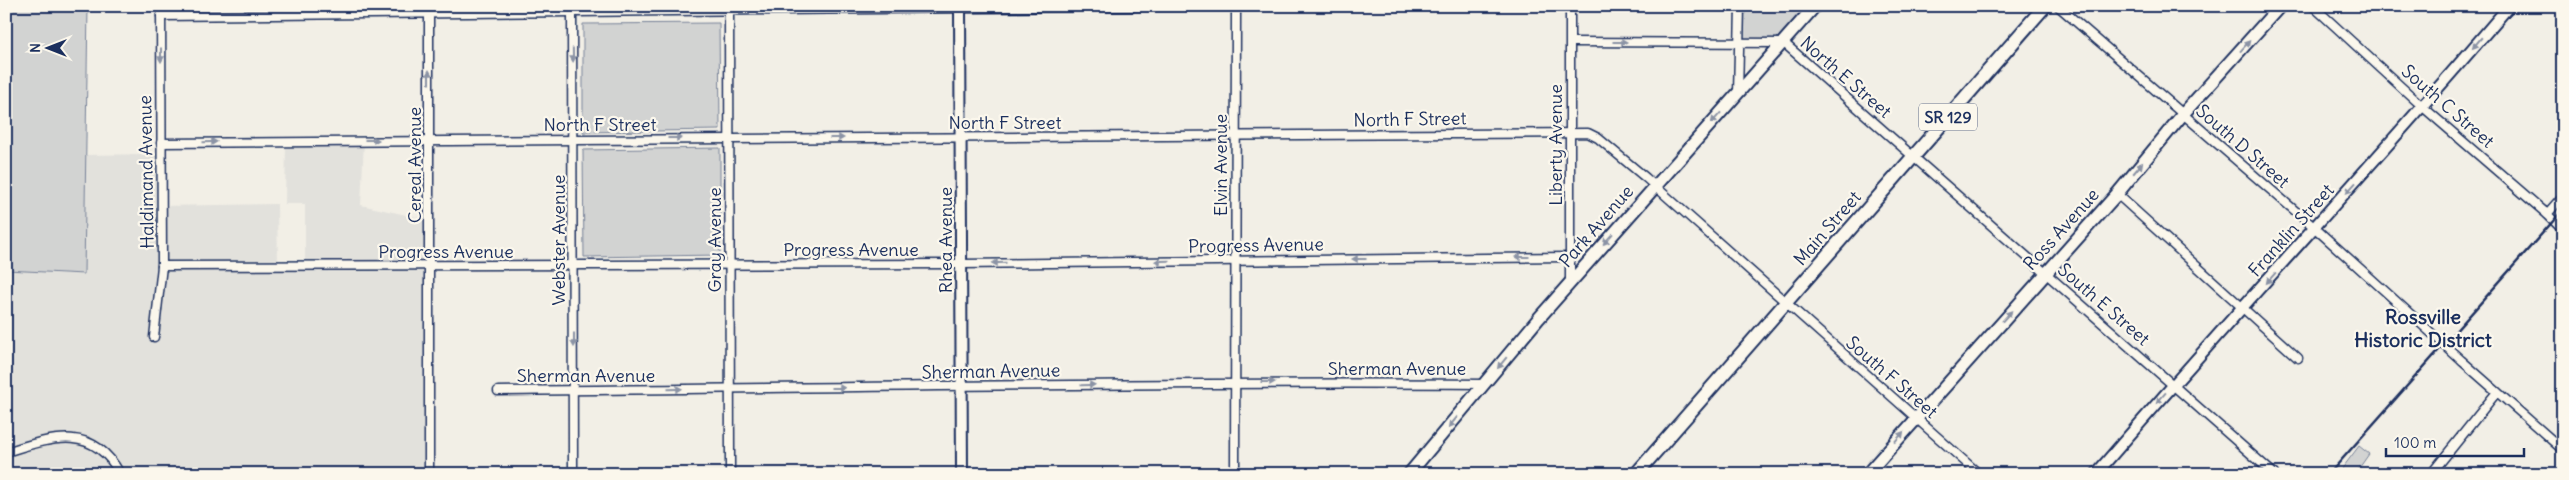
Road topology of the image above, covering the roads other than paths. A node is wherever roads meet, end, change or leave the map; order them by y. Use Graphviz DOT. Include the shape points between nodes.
graph roads {
  1 [pos="161,6"];
  2 [pos="1180,6"];
  3 [pos="1236,6"];
  4 [pos="1570,6"];
  5 [pos="1740,6"];
  6 [pos="1816,6"];
  7 [pos="2045,6"];
  8 [pos="2058,6"];
  9 [pos="2280,6"];
  10 [pos="2313,6"];
  11 [pos="2509,6"];
  12 [pos="729,8"];
  13 [pos="960,8"];
  14 [pos="429,9"];
  15 [pos="572,9"];
  16 [pos="161,16"];
  17 [pos="1571,42"];
  18 [pos="1740,42"];
  19 [pos="1784,43"];
  20 [pos="1738,94"];
  21 [pos="2423,107"];
  22 [pos="2183,114"];
  23 [pos="1570,132"];
  24 [pos="1235,136"];
  25 [pos="962,137"];
  26 [pos="730,138"];
  27 [pos="573,139"];
  28 [pos="429,140"];
  29 [pos="161,143"];
  30 [pos="1914,156"];
  31 [pos="1653,187"];
  32 [pos="2117,194"];
  33 [pos="2563,196"];
  34 [pos="2547,214"];
  35 [pos="2562,227"];
  36 [pos="2314,228"];
  37 [pos="1570,257"];
  38 [pos="1235,260"];
  39 [pos="573,264"];
  40 [pos="729,264"];
  41 [pos="962,264"];
  42 [pos="162,266"];
  43 [pos="429,266"];
  44 [pos="2045,273"];
  45 [pos="1570,283"];
  46 [pos="1786,303"];
  47 [pos="2244,308"];
  48 [pos="154,336"];
  49 [pos="2298,358"];
  50 [pos="1235,382"];
  51 [pos="1485,384"];
  52 [pos="2173,384"];
  53 [pos="962,387"];
  54 [pos="729,389"];
  55 [pos="574,390"];
  56 [pos="498,391"];
  57 [pos="2497,392"];
  58 [pos="1916,417"];
  59 [pos="2563,450"];
  60 [pos="6,452"];
  61 [pos="120,474"];
  62 [pos="429,474"];
  63 [pos="573,474"];
  64 [pos="730,474"];
  65 [pos="962,474"];
  66 [pos="1234,474"];
  67 [pos="1409,474"];
  68 [pos="1636,474"];
  69 [pos="1866,474"];
  70 [pos="1979,474"];
  71 [pos="2096,474"];
  72 [pos="2274,474"];
  73 [pos="2431,474"];
  1 -- 16 [label="street, Haldimand Avenue"];
  2 -- 13 [label="street"];
  3 -- 24 [label="street, Elvin Avenue"];
  4 -- 17 [label="street, Liberty Avenue"];
  5 -- 18 [label="street"];
  6 -- 19 [label="main road, Park Avenue"];
  7 -- 30 [label="main road, Main Street / SR 129"];
  8 -- 22 [label="street, South D Street"];
  22 -- 9 [label="main road, Ross Avenue, one-way"];
  10 -- 21 [label="street, South C Street"];
  11 -- 21 [label="street, Franklin Street, one-way"];
  12 -- 13 [label="street"];
  12 -- 15 [label="street"];
  12 -- 26 [label="street, Gray Avenue"];
  13 -- 25 [label="street, Rhea Avenue"];
  14 -- 15 [label="street"];
  14 -- 16 [label="street"];
  28 -- 14 [label="street, Cereal Avenue, one-way"];
  15 -- 27 [label="street, Webster Avenue, one-way"];
  16 -- 29 [label="street, Haldimand Avenue, one-way"];
  17 -- 18 [label="street, North E Street, one-way"];
  17 -- 23 [label="street, Liberty Avenue"];
  18 -- 19 [label="street, North E Street"];
  18 -- 20 [label="street"];
  19 -- 20 [label="main road, Park Avenue"];
  19 -- 30 [label="street, North E Street"];
  20 -- 31 [label="main road, Park Avenue, one-way"];
  21 -- 34 [label="street, South C Street"];
  21 -- 36 [label="street, Franklin Street, one-way"];
  32 -- 22 [label="main road, Ross Avenue, one-way"];
  22 -- 36 [label="street, South D Street"];
  23 -- 24 [label="street, North F Street"];
  23 -- 31 [label="street, North F Street" via="1588,133 1598,138"];
  23 -- 37 [label="street, Liberty Avenue"];
  24 -- 25 [label="street, North F Street"];
  24 -- 38 [label="street, Elvin Avenue"];
  26 -- 25 [label="street, North F Street, one-way"];
  25 -- 41 [label="street, Rhea Avenue"];
  27 -- 26 [label="street, North F Street, one-way"];
  26 -- 40 [label="street, Gray Avenue"];
  27 -- 28 [label="street, North F Street"];
  27 -- 39 [label="street, Webster Avenue"];
  29 -- 28 [label="street, North F Street, one-way"];
  28 -- 43 [label="street, Cereal Avenue"];
  29 -- 42 [label="street, Haldimand Avenue"];
  30 -- 44 [label="street, South E Street"];
  30 -- 46 [label="main road, Main Street / SR 129"];
  31 -- 45 [label="main road, Park Avenue, one-way"];
  31 -- 46 [label="street, North F Street"];
  32 -- 44 [label="main road, Ross Avenue"];
  32 -- 47 [label="street"];
  33 -- 34 [label="street"];
  34 -- 35 [label="street, South C Street"];
  36 -- 47 [label="street, Franklin Street, one-way"];
  36 -- 57 [label="street, South D Street, bridge"];
  37 -- 38 [label="street, Progress Avenue, one-way"];
  37 -- 45 [label="street, Liberty Avenue"];
  38 -- 41 [label="street, Progress Avenue, one-way"];
  38 -- 50 [label="street, Elvin Avenue"];
  39 -- 40 [label="street, Progress Avenue"];
  39 -- 43 [label="street, Progress Avenue"];
  39 -- 55 [label="street, Webster Avenue, one-way"];
  40 -- 41 [label="street, Progress Avenue"];
  40 -- 54 [label="street, Gray Avenue"];
  41 -- 53 [label="street, Rhea Avenue"];
  42 -- 43 [label="street, Progress Avenue"];
  42 -- 48 [label="street, Haldimand Avenue"];
  43 -- 62 [label="street, Cereal Avenue"];
  44 -- 52 [label="street, South E Street"];
  58 -- 44 [label="main road, Ross Avenue, one-way"];
  45 -- 51 [label="main road, Park Avenue, one-way"];
  46 -- 58 [label="street, South F Street"];
  46 -- 68 [label="main road, Main Street / SR 129"];
  47 -- 49 [label="street"];
  47 -- 52 [label="street, Franklin Street"];
  50 -- 51 [label="street, Sherman Avenue, one-way"];
  53 -- 50 [label="street, Sherman Avenue, one-way"];
  50 -- 66 [label="street, Elvin Avenue"];
  51 -- 67 [label="main road, Park Avenue, one-way"];
  52 -- 71 [label="street, Franklin Street, one-way"];
  52 -- 72 [label="street, South E Street"];
  54 -- 53 [label="street, Sherman Avenue, one-way"];
  53 -- 65 [label="street, Rhea Avenue"];
  55 -- 54 [label="street, Sherman Avenue, one-way"];
  54 -- 64 [label="street, Gray Avenue"];
  55 -- 56 [label="street, Sherman Avenue"];
  55 -- 63 [label="street, Webster Avenue"];
  57 -- 59 [label="street, South D Street"];
  57 -- 73 [label="street"];
  69 -- 58 [label="main road, Ross Avenue, one-way"];
  58 -- 70 [label="street, South F Street"];
  60 -- 61 [label="street" via="70,437 104,451"];
}
